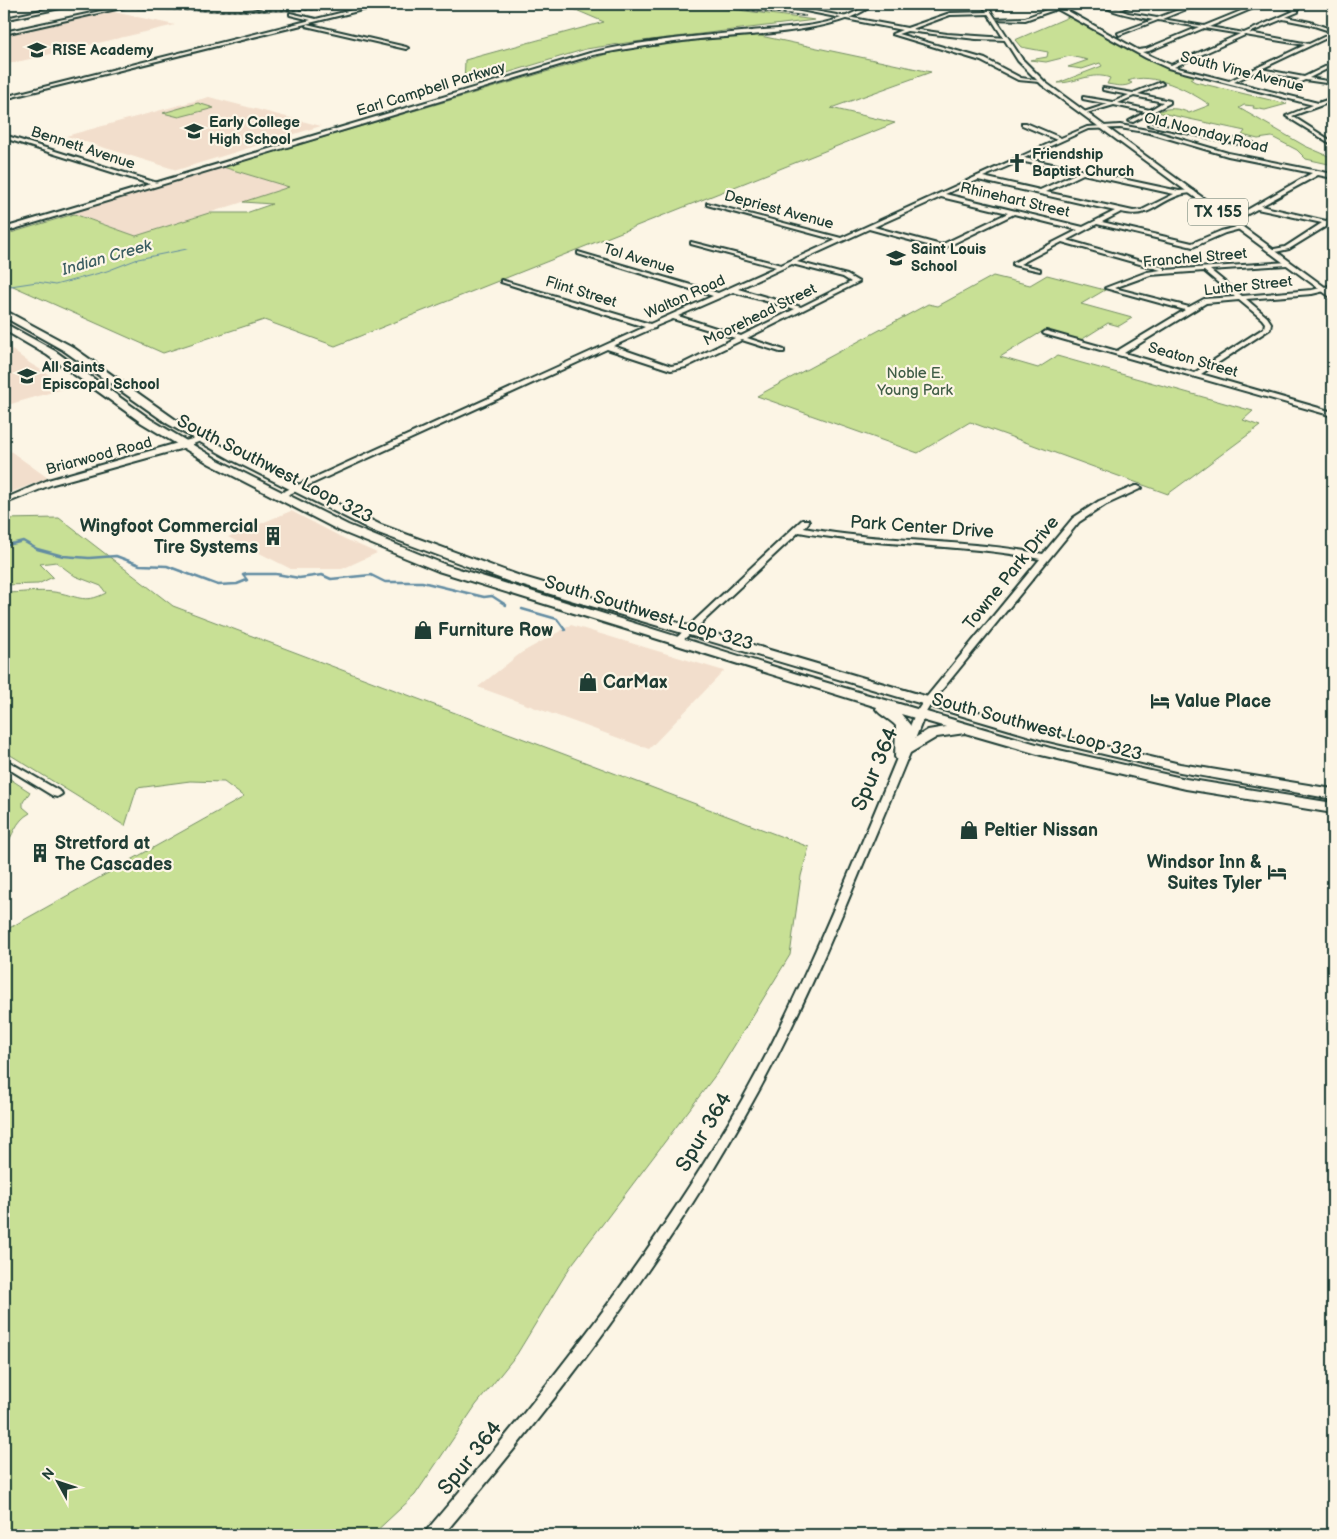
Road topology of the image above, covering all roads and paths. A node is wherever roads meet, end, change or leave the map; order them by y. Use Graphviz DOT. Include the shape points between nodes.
graph roads {
  1 [pos="58,4"];
  2 [pos="133,4"];
  3 [pos="243,4"];
  4 [pos="271,4"];
  5 [pos="772,4"];
  6 [pos="863,4"];
  7 [pos="871,4"];
  8 [pos="984,4"];
  9 [pos="1052,4"];
  10 [pos="1103,4"];
  11 [pos="1132,4"];
  12 [pos="1197,4"];
  13 [pos="1261,4"];
  14 [pos="1282,4"];
  15 [pos="1322,4"];
  16 [pos="368,5"];
  17 [pos="1058,7"];
  18 [pos="1333,8"];
  19 [pos="1115,10"];
  20 [pos="990,13"];
  21 [pos="291,14"];
  22 [pos="6,17"];
  23 [pos="841,17"];
  24 [pos="1284,18"];
  25 [pos="993,19"];
  26 [pos="1158,19"];
  27 [pos="18,20"];
  28 [pos="320,20"];
  29 [pos="27,23"];
  30 [pos="304,24"];
  31 [pos="36,26"];
  32 [pos="1204,27"];
  33 [pos="904,29"];
  34 [pos="4,33"];
  35 [pos="1333,33"];
  36 [pos="1120,34"];
  37 [pos="1246,34"];
  38 [pos="1006,39"];
  39 [pos="1321,40"];
  40 [pos="1327,42"];
  41 [pos="1310,45"];
  42 [pos="406,48"];
  43 [pos="1139,51"];
  44 [pos="1333,64"];
  45 [pos="1170,67"];
  46 [pos="1258,70"];
  47 [pos="1305,78"];
  48 [pos="1040,80"];
  49 [pos="1161,82"];
  50 [pos="1230,82"];
  51 [pos="1333,83"];
  52 [pos="1289,86"];
  53 [pos="1104,89"];
  54 [pos="1132,95"];
  55 [pos="4,98"];
  56 [pos="1085,98"];
  57 [pos="1333,99"];
  58 [pos="1113,104"];
  59 [pos="1320,105"];
  60 [pos="1150,111"];
  61 [pos="1083,113"];
  62 [pos="1024,124"];
  63 [pos="1102,127"];
  64 [pos="4,136"];
  65 [pos="1327,136"];
  66 [pos="1212,137"];
  67 [pos="1321,137"];
  68 [pos="1061,140"];
  69 [pos="1192,144"];
  70 [pos="1333,144"];
  71 [pos="1234,155"];
  72 [pos="1020,159"];
  73 [pos="1084,172"];
  74 [pos="1317,172"];
  75 [pos="1333,176"];
  76 [pos="978,178"];
  77 [pos="152,183"];
  78 [pos="1041,192"];
  79 [pos="1192,192"];
  80 [pos="1179,193"];
  81 [pos="941,195"];
  82 [pos="709,204"];
  83 [pos="1256,207"];
  84 [pos="1119,210"];
  85 [pos="1014,212"];
  86 [pos="1226,218"];
  87 [pos="1095,222"];
  88 [pos="1331,222"];
  89 [pos="4,225"];
  90 [pos="870,228"];
  91 [pos="1241,228"];
  92 [pos="1083,229"];
  93 [pos="4,230"];
  94 [pos="843,240"];
  95 [pos="1060,240"];
  96 [pos="693,243"];
  97 [pos="1271,251"];
  98 [pos="580,254"];
  99 [pos="794,262"];
  100 [pos="1287,262"];
  101 [pos="783,267"];
  102 [pos="1205,269"];
  103 [pos="1038,270"];
  104 [pos="1169,271"];
  105 [pos="503,281"];
  106 [pos="1333,287"];
  107 [pos="734,290"];
  108 [pos="1324,290"];
  109 [pos="720,296"];
  110 [pos="1333,296"];
  111 [pos="1239,297"];
  112 [pos="802,309"];
  113 [pos="1188,309"];
  114 [pos="4,313"];
  115 [pos="674,317"];
  116 [pos="4,326"];
  117 [pos="653,327"];
  118 [pos="35,329"];
  119 [pos="1046,333"];
  120 [pos="742,338"];
  121 [pos="609,347"];
  122 [pos="782,351"];
  123 [pos="1119,353"];
  124 [pos="1195,374"];
  125 [pos="1333,414"];
  126 [pos="202,439"];
  127 [pos="185,446"];
  128 [pos="296,488"];
  129 [pos="1138,488"];
  130 [pos="280,495"];
  131 [pos="4,502"];
  132 [pos="805,522"];
  133 [pos="798,529"];
  134 [pos="1044,557"];
  135 [pos="688,630"];
  136 [pos="676,641"];
  137 [pos="802,680"];
  138 [pos="928,701"];
  139 [pos="920,714"];
  140 [pos="975,730"];
  141 [pos="904,753"];
  142 [pos="4,762"];
  143 [pos="57,794"];
  144 [pos="1333,794"];
  145 [pos="1333,808"];
  146 [pos="433,1535"];
  1 -- 22 [label="street" via="64,6"];
  2 -- 31 [label="street"];
  3 -- 4 [label="street"];
  5 -- 23 [label="street"];
  6 -- 23 [label="main road, Earl Campbell Parkway"];
  7 -- 23 [label="main road, Earl Campbell Parkway" via="861,12"];
  8 -- 20 [label="main road, TX 155"];
  9 -- 17 [label="street, South Vine Avenue"];
  10 -- 19 [label="street"];
  11 -- 19 [label="street"];
  12 -- 26 [label="street"];
  13 -- 32 [label="street"];
  14 -- 24 [label="street" via="1297,12"];
  15 -- 18 [label="street"];
  16 -- 28 [label="street"];
  17 -- 25 [label="street" via="1025,19"];
  17 -- 43 [label="street, South Vine Avenue"];
  19 -- 26 [label="street"];
  20 -- 25 [label="main road, TX 155"];
  20 -- 33 [label="street" via="952,14"];
  21 -- 28 [label="street"];
  22 -- 27 [label="street"];
  23 -- 33 [label="street"];
  23 -- 77 [label="main road, Earl Campbell Parkway" via="812,24 590,53"];
  24 -- 35 [label="street" via="1309,23"];
  24 -- 37 [label="street"];
  25 -- 38 [label="main road, TX 155"];
  26 -- 32 [label="street"];
  26 -- 36 [label="street"];
  28 -- 30 [label="street"];
  29 -- 31 [label="street"];
  30 -- 42 [label="street"];
  30 -- 55 [label="street"];
  31 -- 34 [label="street"];
  32 -- 37 [label="street"];
  32 -- 43 [label="street"];
  33 -- 38 [label="street"];
  33 -- 48 [label="street" via="894,34 983,60 1020,79"];
  35 -- 39 [label="street"];
  37 -- 41 [label="street"];
  37 -- 45 [label="street"];
  38 -- 48 [label="main road, TX 155" via="1022,63"];
  39 -- 40 [label="street"];
  39 -- 41 [label="street"];
  41 -- 46 [label="street"];
  43 -- 45 [label="street, South Vine Avenue"];
  44 -- 47 [label="street"];
  45 -- 50 [label="street, South Vine Avenue"];
  46 -- 47 [label="street"];
  46 -- 50 [label="street"];
  47 -- 51 [label="street"];
  47 -- 52 [label="street"];
  48 -- 61 [label="main road, TX 155"];
  49 -- 54 [label="street"];
  50 -- 59 [label="street, South Vine Avenue"];
  53 -- 54 [label="street"];
  54 -- 58 [label="street"];
  54 -- 60 [label="street" via="1168,102"];
  56 -- 58 [label="street"];
  57 -- 59 [label="street"];
  58 -- 60 [label="street"];
  58 -- 61 [label="street"];
  59 -- 67 [label="street" via="1288,117"];
  60 -- 66 [label="street" via="1131,121"];
  61 -- 63 [label="main road, TX 155"];
  62 -- 68 [label="street"];
  63 -- 68 [label="street, Walton Road" via="1087,128"];
  63 -- 69 [label="street, Old Noonday Road" via="1136,128"];
  63 -- 79 [label="main road, TX 155"];
  64 -- 77 [label="street, Bennett Avenue"];
  65 -- 67 [label="street"];
  66 -- 69 [label="street"];
  66 -- 71 [label="street" via="1253,145"];
  67 -- 70 [label="street"];
  68 -- 72 [label="street, Walton Road"];
  69 -- 71 [label="street, Old Noonday Road"];
  71 -- 74 [label="street, Old Noonday Road"];
  72 -- 73 [label="street"];
  72 -- 76 [label="street, Walton Road"];
  73 -- 78 [label="street"];
  73 -- 80 [label="street"];
  74 -- 75 [label="street, Old Noonday Road"];
  74 -- 83 [label="street"];
  76 -- 78 [label="street"];
  76 -- 81 [label="street, Walton Road"];
  77 -- 89 [label="main road, Earl Campbell Parkway"];
  77 -- 93 [label="main road, Earl Campbell Parkway"];
  78 -- 84 [label="street"];
  79 -- 80 [label="street"];
  79 -- 86 [label="main road, TX 155"];
  80 -- 84 [label="street" via="1138,213"];
  81 -- 85 [label="street, Rhinehart Street"];
  81 -- 90 [label="street, Walton Road"];
  82 -- 94 [label="street, Depriest Avenue"];
  83 -- 86 [label="street" via="1240,216"];
  83 -- 88 [label="street"];
  84 -- 87 [label="street"];
  85 -- 90 [label="street" via="942,247"];
  85 -- 92 [label="street, Rhinehart Street"];
  86 -- 91 [label="main road, TX 155"];
  87 -- 91 [label="street" via="1193,245"];
  87 -- 92 [label="street"];
  88 -- 97 [label="street" via="1287,248"];
  90 -- 94 [label="street, Walton Road"];
  91 -- 97 [label="main road, TX 155"];
  92 -- 95 [label="street"];
  94 -- 99 [label="street, Walton Road"];
  95 -- 103 [label="street" via="1015,264"];
  95 -- 104 [label="street"];
  96 -- 101 [label="street"];
  97 -- 100 [label="main road, TX 155"];
  98 -- 109 [label="street, Tol Avenue"];
  99 -- 101 [label="street, Walton Road"];
  99 -- 112 [label="street, Moorehead Street" via="856,281"];
  100 -- 102 [label="street, Franchel Street"];
  100 -- 108 [label="main road, TX 155"];
  101 -- 107 [label="street, Walton Road"];
  102 -- 104 [label="street, Franchel Street"];
  102 -- 111 [label="street"];
  104 -- 113 [label="street, Franchel Street" via="1143,274 1108,288"];
  105 -- 117 [label="street, Flint Street"];
  106 -- 108 [label="street, Luther Street"];
  107 -- 109 [label="street, Walton Road"];
  107 -- 112 [label="street"];
  108 -- 110 [label="main road, TX 155"];
  108 -- 111 [label="street, Luther Street"];
  109 -- 115 [label="street, Walton Road"];
  111 -- 113 [label="street, Luther Street" via="1204,301"];
  111 -- 124 [label="street" via="1265,318 1268,323 1266,329"];
  112 -- 120 [label="street, Moorehead Street"];
  113 -- 123 [label="street, Luther Street"];
  114 -- 118 [label="highway, South Southwest Loop 323"];
  115 -- 117 [label="street, Walton Road"];
  115 -- 120 [label="street"];
  116 -- 118 [label="highway"];
  116 -- 127 [label="highway, South Southwest Loop 323" via="59,358"];
  117 -- 121 [label="street, Walton Road"];
  118 -- 126 [label="highway, South Southwest Loop 323"];
  119 -- 123 [label="street, Seaton Street"];
  120 -- 121 [label="street, Moorehead Street" via="676,368"];
  120 -- 122 [label="street"];
  121 -- 128 [label="street, Walton Road"];
  123 -- 124 [label="street, Seaton Street"];
  124 -- 125 [label="street, Seaton Street"];
  126 -- 127 [label="street, Briarwood Road"];
  126 -- 128 [label="highway, South Southwest Loop 323"];
  127 -- 130 [label="highway, South Southwest Loop 323"];
  127 -- 131 [label="street, Briarwood Road" via="54,481"];
  128 -- 130 [label="street, Walton Road"];
  128 -- 135 [label="highway, South Southwest Loop 323" via="378,528 443,554 515,579"];
  129 -- 134 [label="street, Towne Park Drive" via="1102,503 1080,517"];
  130 -- 136 [label="highway, South Southwest Loop 323" via="357,534 442,568"];
  132 -- 133 [label="street"];
  133 -- 134 [label="street, Park Center Drive" via="855,539 1010,549"];
  133 -- 135 [label="street"];
  134 -- 138 [label="street, Towne Park Drive"];
  135 -- 136 [label="street"];
  135 -- 138 [label="highway, South Southwest Loop 323"];
  136 -- 137 [label="highway, South Southwest Loop 323"];
  137 -- 139 [label="highway, South Southwest Loop 323"];
  137 -- 141 [label="highway" via="894,715 904,728"];
  138 -- 139 [label="street, Spur 364"];
  138 -- 144 [label="highway, South Southwest Loop 323" via="1049,737 1135,758"];
  139 -- 140 [label="highway, South Southwest Loop 323"];
  139 -- 141 [label="street, Spur 364"];
  140 -- 141 [label="highway" via="933,733"];
  140 -- 145 [label="highway, South Southwest Loop 323" via="1154,778"];
  141 -- 146 [label="street, Spur 364" via="817,962 731,1130 612,1312 519,1432"];
  142 -- 143 [label="street"];
}
